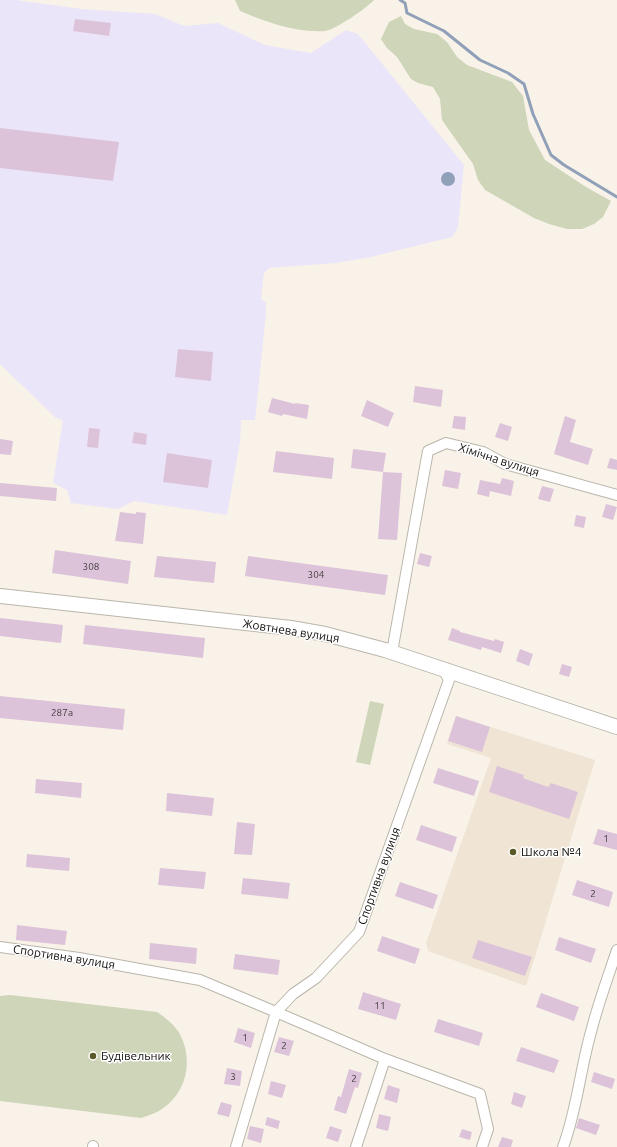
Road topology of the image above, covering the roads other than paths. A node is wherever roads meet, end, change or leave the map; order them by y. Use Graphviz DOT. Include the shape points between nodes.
graph roads {
  1 [pos="617,495"];
  2 [pos="0,596"];
  3 [pos="392,652"];
  4 [pos="443,669"];
  5 [pos="617,727"];
  6 [pos="0,947"];
  7 [pos="617,950"];
  8 [pos="276,1012"];
  9 [pos="386,1059"];
  10 [pos="236,1147"];
  11 [pos="356,1147"];
  12 [pos="482,1147"];
  13 [pos="563,1147"];
  1 -- 3 [label="street, Хімічна вулиця" via="505,464 483,452 446,443 428,450"];
  2 -- 3 [label="main road, Жовтнева вулиця" via="292,628"];
  3 -- 4 [label="main road, Жовтнева вулиця"];
  4 -- 5 [label="main road, Жовтнева вулиця"];
  4 -- 8 [label="street, Спортивна вулиця" via="449,680 358,932 316,978 293,994"];
  6 -- 8 [label="street, Спортивна вулиця" via="79,958 200,980"];
  7 -- 13 [label="street" via="591,1031"];
  8 -- 9 [label="street"];
  8 -- 10 [label="street"];
  9 -- 11 [label="street"];
  9 -- 12 [label="street" via="480,1094 488,1129"];
}
